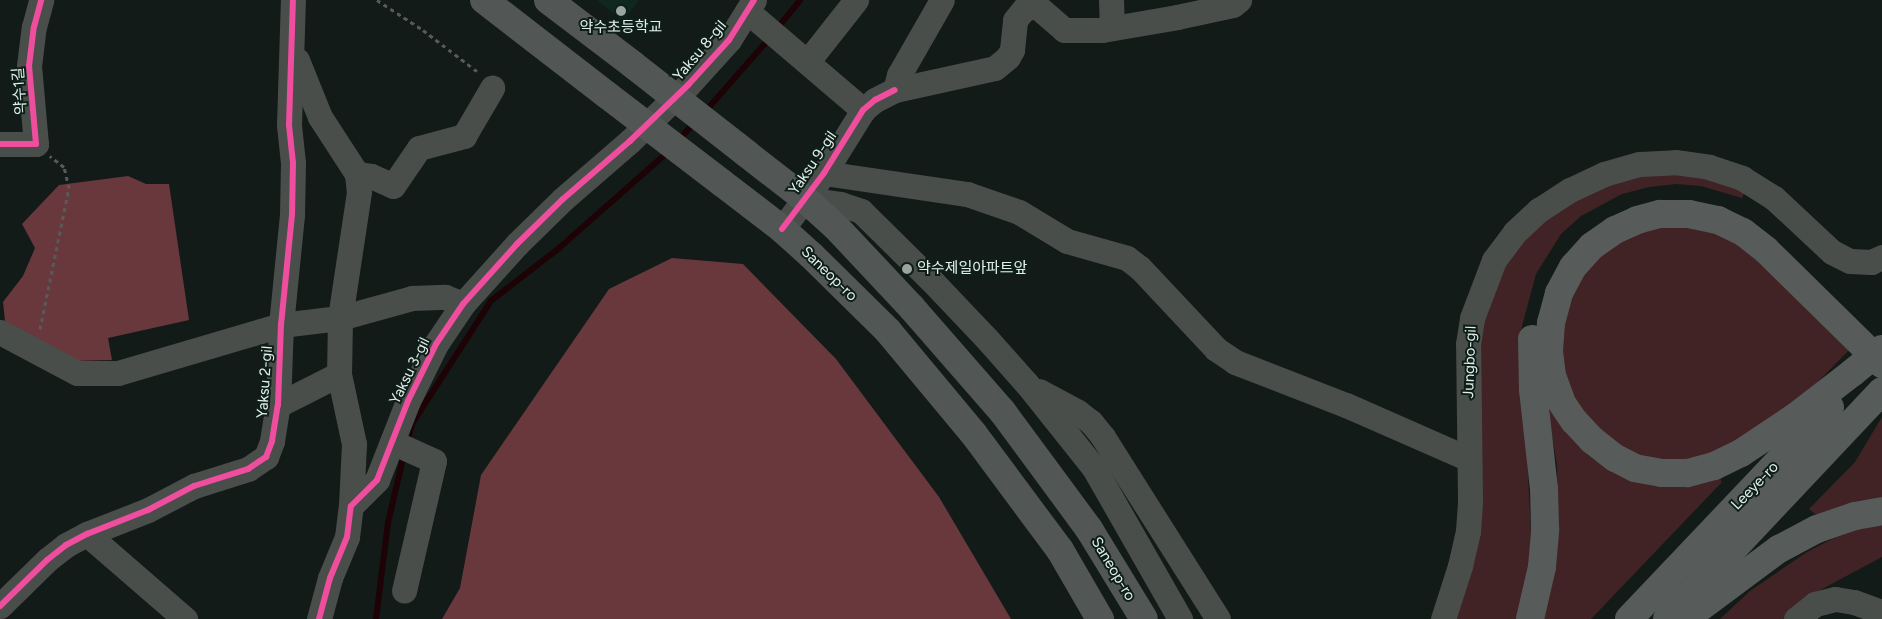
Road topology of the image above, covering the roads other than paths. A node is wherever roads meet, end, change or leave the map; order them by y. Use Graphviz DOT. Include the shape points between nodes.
graph roads {
  1 [pos="40,0"];
  2 [pos="293,0"];
  3 [pos="484,0"];
  4 [pos="548,0"];
  5 [pos="856,0"];
  6 [pos="942,0"];
  7 [pos="1111,0"];
  8 [pos="1239,0"];
  9 [pos="1177,8"];
  10 [pos="753,10"];
  11 [pos="1112,28"];
  12 [pos="292,38"];
  13 [pos="802,55"];
  14 [pos="492,88"];
  15 [pos="895,90"];
  16 [pos="863,110"];
  17 [pos="660,113"];
  18 [pos="0,144"];
  19 [pos="824,173"];
  20 [pos="357,174"];
  21 [pos="805,199"];
  22 [pos="782,228"];
  23 [pos="1882,257"];
  24 [pos="463,304"];
  25 [pos="340,318"];
  26 [pos="281,325"];
  27 [pos="0,332"];
  28 [pos="1882,342"];
  29 [pos="1882,348"];
  30 [pos="1882,354"];
  31 [pos="1882,364"];
  32 [pos="339,374"];
  33 [pos="1027,384"];
  34 [pos="1867,385"];
  35 [pos="278,405"];
  36 [pos="392,442"];
  37 [pos="1470,459"];
  38 [pos="351,506"];
  39 [pos="1882,512"];
  40 [pos="87,534"];
  41 [pos="404,591"];
  42 [pos="0,606"];
  43 [pos="1882,612"];
  44 [pos="185,619"];
  45 [pos="319,619"];
  46 [pos="1100,619"];
  47 [pos="1144,619"];
  48 [pos="1180,619"];
  49 [pos="1218,619"];
  50 [pos="1443,619"];
  51 [pos="1530,619"];
  52 [pos="1629,619"];
  53 [pos="1667,619"];
  54 [pos="1685,619"];
  55 [pos="1796,619"];
  1 -- 18 [label="street, 약수1길" via="30,66 36,144"];
  2 -- 12 [label="street, Yaksu 2-gil"];
  3 -- 22 [label="main road, Saneop-ro, bridge"];
  4 -- 21 [label="main road, Saneop-ro, bridge"];
  5 -- 13 [label="street"];
  6 -- 15 [label="street" via="899,74"];
  7 -- 11 [label="street"];
  8 -- 9 [label="street" via="1233,5"];
  9 -- 11 [label="street"];
  10 -- 13 [label="street"];
  10 -- 17 [label="street, Yaksu 8-gil" via="710,62"];
  11 -- 15 [label="street" via="1064,30 1039,8 1030,7 1015,20 1012,50 1008,58 995,68"];
  12 -- 20 [label="street" via="299,69 320,116"];
  12 -- 26 [label="street, Yaksu 2-gil" via="289,125 293,163 292,215"];
  13 -- 16 [label="street"];
  14 -- 20 [label="street" via="464,136 419,148 393,186"];
  15 -- 16 [label="street"];
  16 -- 19 [label="street, Yaksu 9-gil"];
  17 -- 24 [label="street, Yaksu 3-gil" via="563,199"];
  19 -- 21 [label="street, Yaksu 9-gil"];
  19 -- 37 [label="street" via="946,189 1002,205 1067,240 1127,258 1216,349 1235,362 1346,405"];
  20 -- 25 [label="street" via="359,192"];
  21 -- 22 [label="street, Yaksu 9-gil"];
  21 -- 33 [label="street" via="840,204 861,212 931,280"];
  21 -- 47 [label="main road, Saneop-ro" via="912,308 1002,411 1089,529"];
  22 -- 46 [label="main road, Saneop-ro" via="888,331 974,433 1060,550"];
  23 -- 37 [label="street, Jungbo-gil" via="1871,262 1850,261 1832,252 1774,198 1742,178 1709,167 1675,162 1640,164 1604,174 1570,190 1538,210 1515,232 1494,260 1482,288 1468,344"];
  24 -- 25 [label="street" via="444,297 412,298"];
  24 -- 36 [label="street, Yaksu 3-gil" via="436,344"];
  25 -- 26 [label="street"];
  25 -- 32 [label="street"];
  26 -- 27 [label="street, Yaksu 2-gil" via="118,374 77,373"];
  26 -- 35 [label="street, Yaksu 2-gil"];
  28 -- 51 [label="highway" via="1776,238 1727,206 1694,199 1663,198 1633,205 1601,219 1558,260 1544,286 1535,316 1531,351 1545,529 1542,567"];
  29 -- 34 [label="highway, bridge"];
  30 -- 34 [label="highway, Leeye-ro"];
  31 -- 34 [label="highway" via="1766,250 1743,232 1718,220 1689,214 1660,214 1637,220 1592,246 1573,267 1560,293 1551,323 1548,351 1552,376 1562,403 1592,440 1614,458 1635,468 1687,473 1714,466 1742,454 1796,418"];
  32 -- 35 [label="street"];
  32 -- 38 [label="street" via="354,444"];
  33 -- 48 [label="street" via="1094,468"];
  33 -- 49 [label="street" via="1078,412 1097,430"];
  34 -- 52 [label="highway, Leeye-ro"];
  34 -- 53 [label="highway, Leeye-ro"];
  35 -- 40 [label="street, Yaksu 2-gil" via="266,457 248,469 194,486 148,510"];
  36 -- 38 [label="street, Yaksu 3-gil" via="377,480"];
  36 -- 41 [label="street" via="434,461"];
  37 -- 50 [label="street, Jungbo-gil" via="1468,531"];
  38 -- 45 [label="street" via="347,537 330,578"];
  39 -- 54 [label="highway" via="1855,516 1817,529 1778,549"];
  40 -- 42 [label="street, Yaksu 2-gil" via="47,560"];
  40 -- 44 [label="street"];
  43 -- 55 [label="street" via="1835,599 1815,604"];
}
